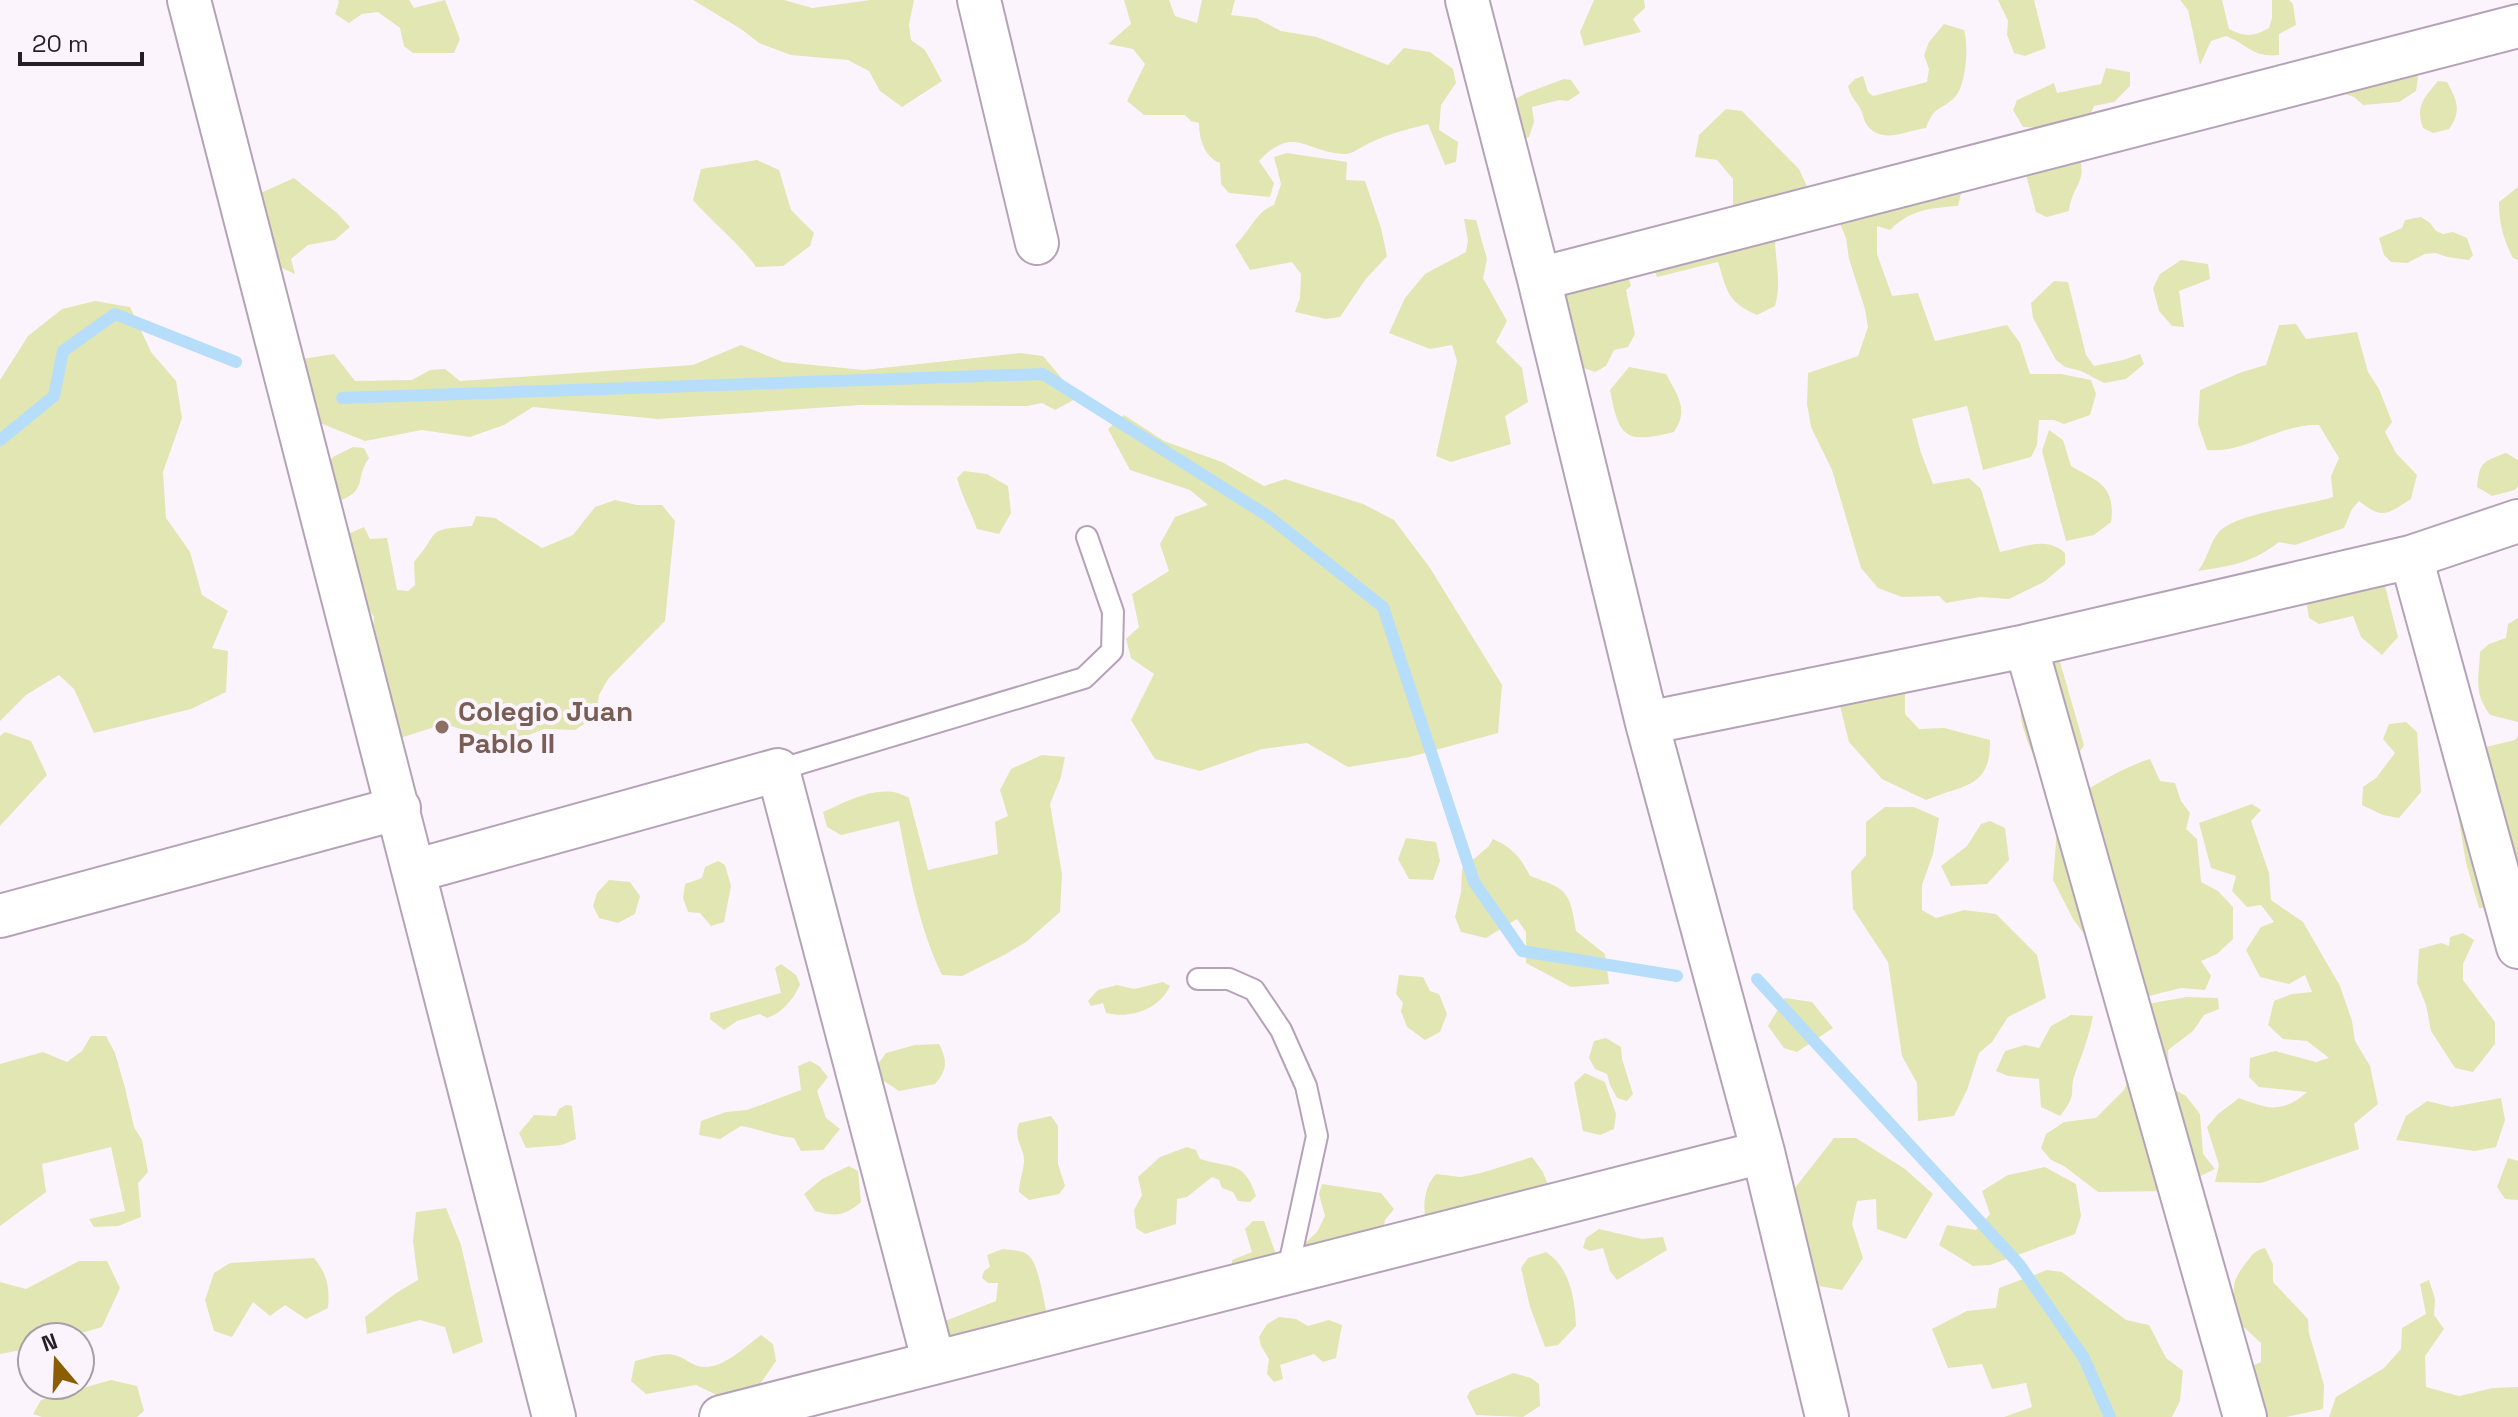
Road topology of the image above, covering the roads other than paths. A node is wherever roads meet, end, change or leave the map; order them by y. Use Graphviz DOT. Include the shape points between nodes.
graph roads {
  1 [pos="189,0"];
  2 [pos="979,0"];
  3 [pos="1467,0"];
  4 [pos="2518,26"];
  5 [pos="1037,243"];
  6 [pos="1539,279"];
  7 [pos="2518,521"];
  8 [pos="1087,537"];
  9 [pos="2411,557"];
  10 [pos="2026,646"];
  11 [pos="1647,723"];
  12 [pos="778,770"];
  13 [pos="399,808"];
  14 [pos="414,871"];
  15 [pos="0,916"];
  16 [pos="2518,947"];
  17 [pos="1198,979"];
  18 [pos="1763,1152"];
  19 [pos="1287,1274"];
  20 [pos="934,1363"];
  21 [pos="554,1417"];
  22 [pos="721,1417"];
  23 [pos="1827,1417"];
  24 [pos="2245,1417"];
  1 -- 13 [label="street"];
  2 -- 5 [label="street"];
  3 -- 6 [label="street"];
  4 -- 6 [label="street"];
  6 -- 11 [label="street"];
  7 -- 9 [label="street"];
  8 -- 12 [label="lane" via="1113,612 1112,651 1084,678"];
  9 -- 10 [label="street"];
  9 -- 16 [label="street"];
  10 -- 11 [label="street"];
  10 -- 24 [label="street"];
  11 -- 18 [label="street"];
  12 -- 14 [label="street"];
  12 -- 20 [label="street"];
  13 -- 14 [label="street"];
  13 -- 15 [label="street"];
  14 -- 21 [label="street"];
  17 -- 19 [label="lane" via="1229,979 1254,990 1281,1030 1306,1086 1317,1136"];
  18 -- 19 [label="street"];
  18 -- 23 [label="street"];
  19 -- 20 [label="street"];
  20 -- 22 [label="street"];
}
